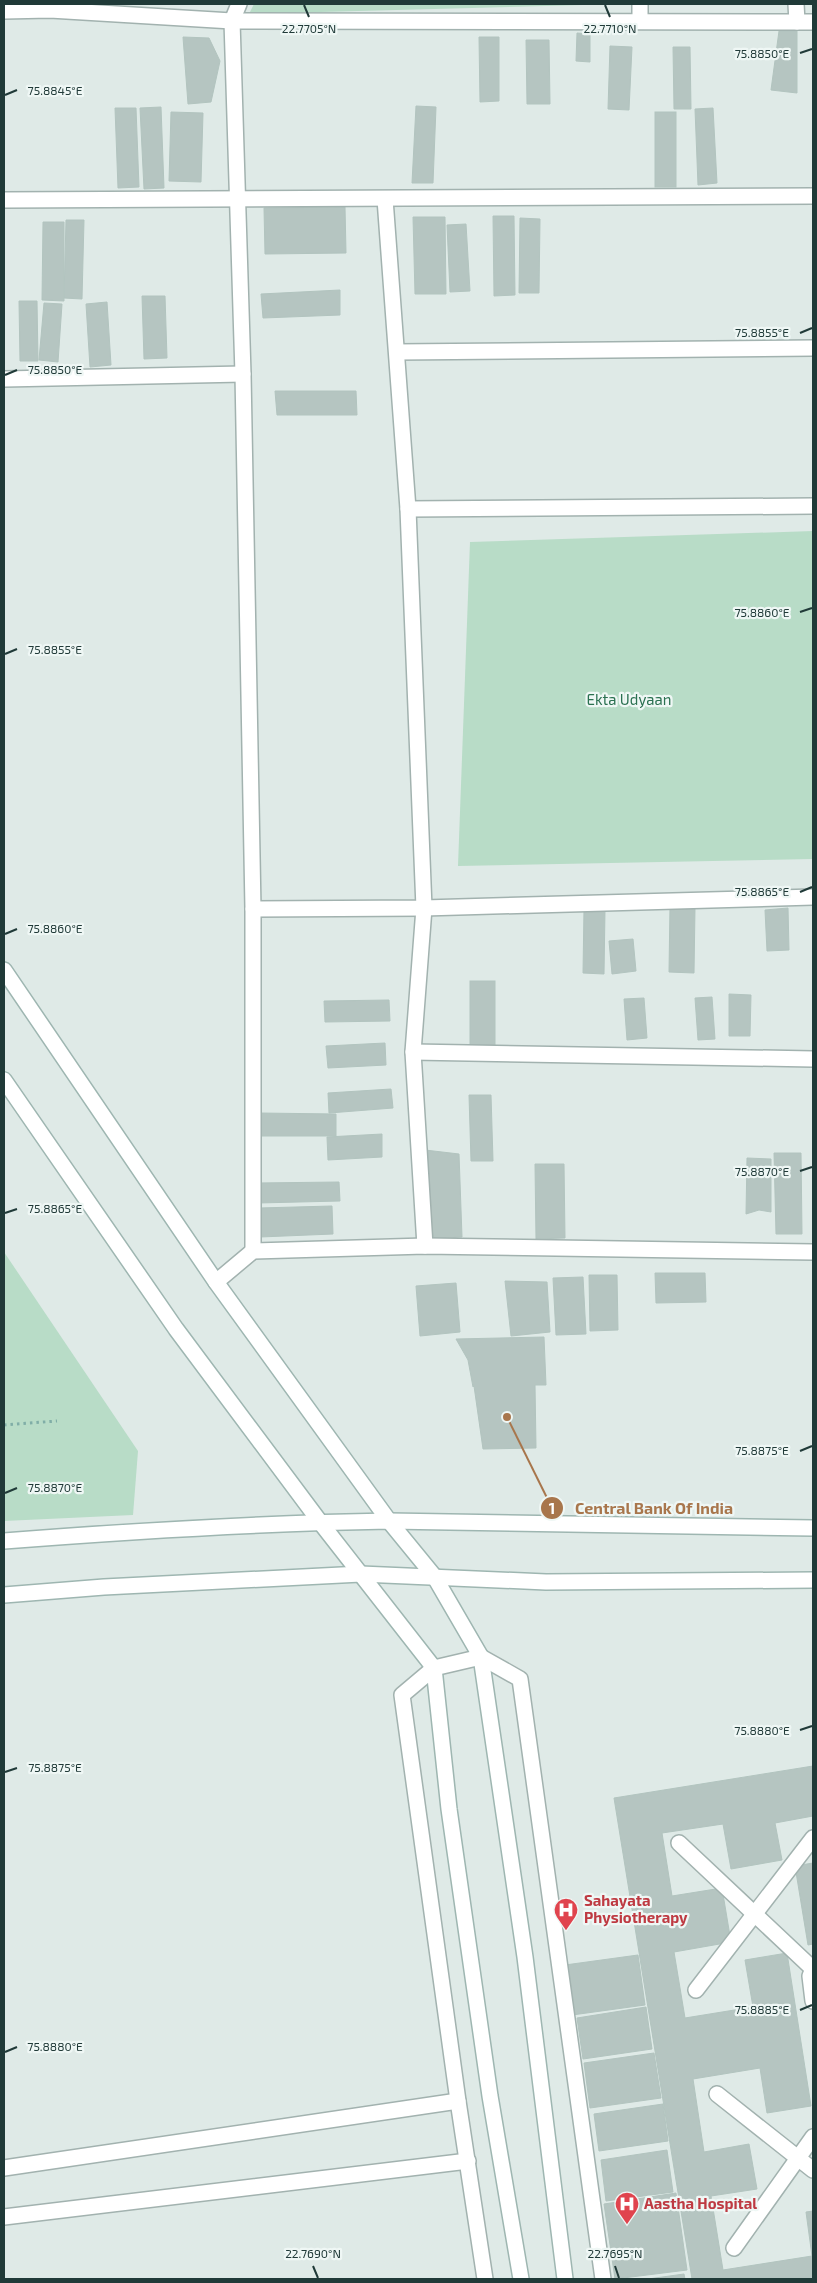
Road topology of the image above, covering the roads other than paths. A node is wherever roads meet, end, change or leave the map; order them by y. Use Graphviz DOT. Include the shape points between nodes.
graph roads {
  1 [pos="239,4"];
  2 [pos="640,4"];
  3 [pos="796,4"];
  4 [pos="4,11"];
  5 [pos="640,20"];
  6 [pos="232,21"];
  7 [pos="797,22"];
  8 [pos="813,22"];
  9 [pos="813,196"];
  10 [pos="238,198"];
  11 [pos="385,199"];
  12 [pos="4,200"];
  13 [pos="813,348"];
  14 [pos="397,352"];
  15 [pos="243,374"];
  16 [pos="4,379"];
  17 [pos="813,506"];
  18 [pos="408,509"];
  19 [pos="813,897"];
  20 [pos="424,908"];
  21 [pos="253,909"];
  22 [pos="4,970"];
  23 [pos="413,1052"];
  24 [pos="813,1059"];
  25 [pos="4,1080"];
  26 [pos="425,1246"];
  27 [pos="253,1251"];
  28 [pos="813,1252"];
  29 [pos="216,1282"];
  30 [pos="389,1521"];
  31 [pos="320,1522"];
  32 [pos="813,1528"];
  33 [pos="4,1542"];
  34 [pos="361,1574"];
  35 [pos="434,1576"];
  36 [pos="813,1580"];
  37 [pos="4,1595"];
  38 [pos="481,1657"];
  39 [pos="434,1668"];
  40 [pos="813,1838"];
  41 [pos="679,1843"];
  42 [pos="754,1914"];
  43 [pos="813,1969"];
  44 [pos="696,1990"];
  45 [pos="813,2001"];
  46 [pos="717,2094"];
  47 [pos="458,2101"];
  48 [pos="813,2137"];
  49 [pos="798,2158"];
  50 [pos="468,2161"];
  51 [pos="4,2168"];
  52 [pos="813,2170"];
  53 [pos="4,2217"];
  54 [pos="734,2248"];
  55 [pos="485,2279"];
  56 [pos="521,2279"];
  57 [pos="565,2279"];
  58 [pos="603,2279"];
  1 -- 6 [label="street"];
  2 -- 5 [label="street"];
  3 -- 7 [label="street"];
  4 -- 6 [label="street" via="50,10"];
  5 -- 6 [label="street"];
  5 -- 7 [label="street"];
  6 -- 10 [label="street"];
  7 -- 8 [label="street"];
  9 -- 11 [label="street"];
  10 -- 11 [label="street"];
  10 -- 12 [label="street"];
  10 -- 15 [label="street"];
  11 -- 14 [label="street"];
  13 -- 14 [label="street"];
  14 -- 18 [label="street"];
  15 -- 16 [label="street"];
  15 -- 21 [label="street"];
  17 -- 18 [label="street"];
  18 -- 20 [label="street"];
  19 -- 20 [label="street"];
  20 -- 21 [label="street"];
  20 -- 23 [label="street"];
  21 -- 27 [label="street"];
  22 -- 29 [label="street"];
  23 -- 24 [label="street"];
  23 -- 26 [label="street"];
  25 -- 31 [label="street" via="176,1329"];
  26 -- 27 [label="street"];
  26 -- 28 [label="street"];
  27 -- 29 [label="street"];
  29 -- 30 [label="street"];
  30 -- 31 [label="street"];
  30 -- 32 [label="street"];
  30 -- 35 [label="street"];
  31 -- 33 [label="street"];
  31 -- 34 [label="street"];
  34 -- 35 [label="street"];
  34 -- 37 [label="street"];
  34 -- 39 [label="street"];
  35 -- 36 [label="street" via="546,1582"];
  35 -- 38 [label="street"];
  38 -- 39 [label="street"];
  38 -- 57 [label="street" via="525,1957"];
  38 -- 58 [label="street" via="520,1679"];
  39 -- 47 [label="street" via="402,1695"];
  39 -- 56 [label="street" via="449,1809 487,2076"];
  40 -- 42 [label="street"];
  41 -- 42 [label="street"];
  42 -- 43 [label="street"];
  42 -- 44 [label="street"];
  43 -- 45 [label="street" via="810,1976"];
  46 -- 49 [label="street"];
  47 -- 50 [label="street"];
  47 -- 51 [label="street"];
  48 -- 49 [label="street"];
  49 -- 52 [label="street"];
  49 -- 54 [label="street"];
  50 -- 53 [label="street"];
  50 -- 55 [label="street"];
}
